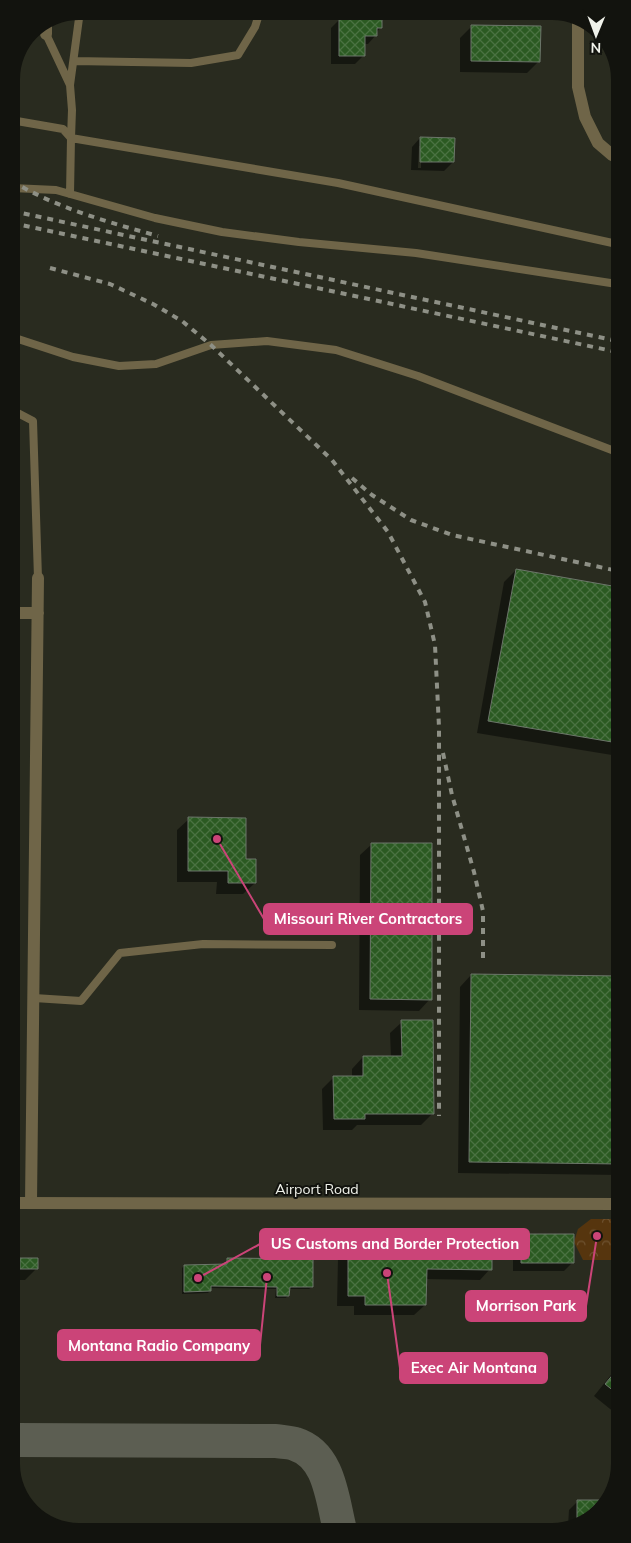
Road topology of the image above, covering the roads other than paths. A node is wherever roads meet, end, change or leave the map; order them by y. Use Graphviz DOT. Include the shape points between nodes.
graph roads {
  1 [pos="79,20"];
  2 [pos="258,20"];
  3 [pos="578,26"];
  4 [pos="47,30"];
  5 [pos="74,60"];
  6 [pos="70,86"];
  7 [pos="20,121"];
  8 [pos="71,138"];
  9 [pos="611,154"];
  10 [pos="20,188"];
  11 [pos="70,194"];
  12 [pos="611,243"];
  13 [pos="611,283"];
  14 [pos="20,339"];
  15 [pos="20,414"];
  16 [pos="611,450"];
  17 [pos="38,578"];
  18 [pos="20,613"];
  19 [pos="38,613"];
  20 [pos="332,945"];
  21 [pos="34,998"];
  22 [pos="20,1203"];
  23 [pos="31,1203"];
  24 [pos="611,1204"];
  1 -- 5 [label="lane"];
  2 -- 5 [label="lane" via="238,55 191,63"];
  3 -- 9 [label="street" via="578,87 585,117 598,143"];
  4 -- 6 [label="lane"];
  5 -- 6 [label="lane"];
  6 -- 8 [label="lane"];
  7 -- 8 [label="lane" via="63,129"];
  8 -- 11 [label="lane"];
  8 -- 12 [label="lane" via="338,183"];
  10 -- 11 [label="lane"];
  11 -- 13 [label="lane" via="155,218 222,232 416,253"];
  14 -- 16 [label="lane" via="73,357 119,366 156,364 211,345 267,341 336,350 418,376"];
  15 -- 17 [label="lane" via="33,421"];
  17 -- 19 [label="street"];
  18 -- 19 [label="street"];
  19 -- 21 [label="street"];
  20 -- 21 [label="lane" via="203,944 120,953 81,1001"];
  21 -- 23 [label="street"];
  22 -- 23 [label="street, Airport Road"];
  23 -- 24 [label="street, Airport Road"];
}
